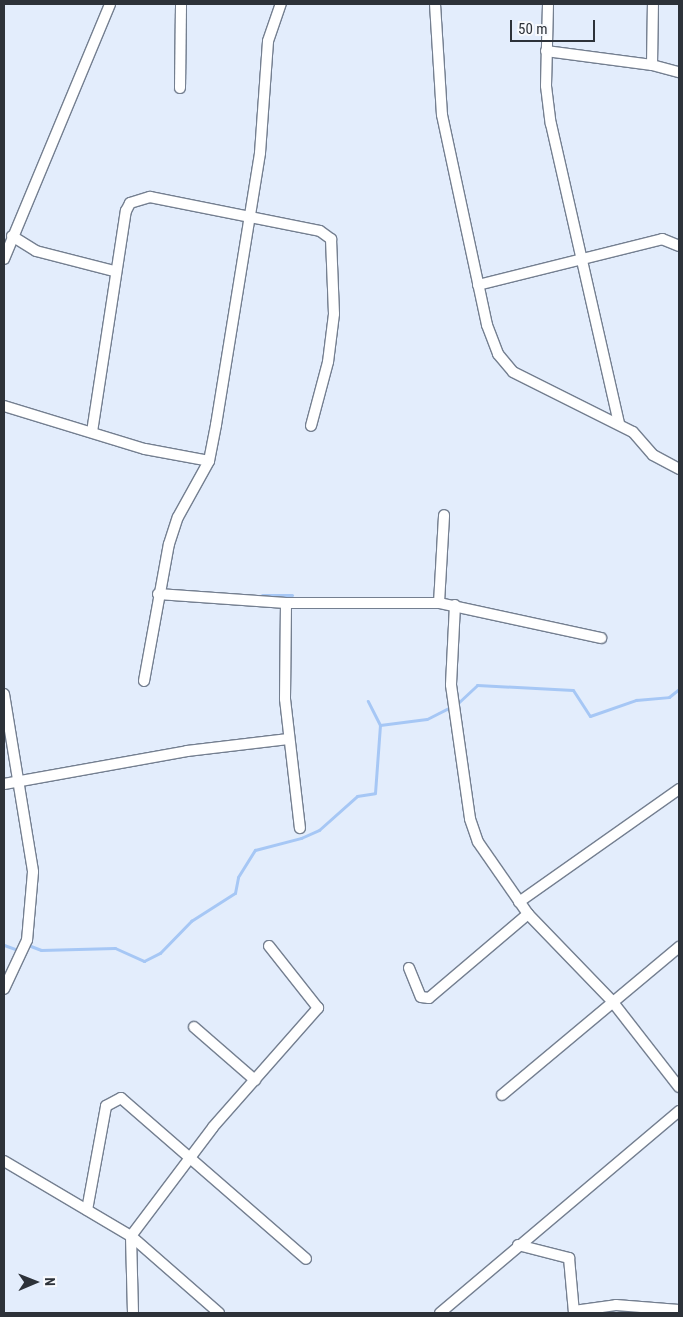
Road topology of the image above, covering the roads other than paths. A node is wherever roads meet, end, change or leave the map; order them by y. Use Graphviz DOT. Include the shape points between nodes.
graph roads {
  1 [pos="110,4"];
  2 [pos="181,4"];
  3 [pos="281,4"];
  4 [pos="435,4"];
  5 [pos="548,4"];
  6 [pos="653,4"];
  7 [pos="546,52"];
  8 [pos="652,64"];
  9 [pos="679,72"];
  10 [pos="180,88"];
  11 [pos="250,216"];
  12 [pos="12,236"];
  13 [pos="679,246"];
  14 [pos="4,259"];
  15 [pos="579,260"];
  16 [pos="114,271"];
  17 [pos="478,285"];
  18 [pos="4,406"];
  19 [pos="619,424"];
  20 [pos="311,426"];
  21 [pos="92,432"];
  22 [pos="209,461"];
  23 [pos="679,469"];
  24 [pos="444,515"];
  25 [pos="158,594"];
  26 [pos="286,603"];
  27 [pos="439,603"];
  28 [pos="455,605"];
  29 [pos="601,638"];
  30 [pos="144,681"];
  31 [pos="4,694"];
  32 [pos="288,740"];
  33 [pos="21,780"];
  34 [pos="4,784"];
  35 [pos="679,789"];
  36 [pos="300,828"];
  37 [pos="519,902"];
  38 [pos="528,914"];
  39 [pos="269,946"];
  40 [pos="679,947"];
  41 [pos="410,968"];
  42 [pos="4,989"];
  43 [pos="612,1001"];
  44 [pos="194,1027"];
  45 [pos="255,1080"];
  46 [pos="679,1087"];
  47 [pos="502,1096"];
  48 [pos="679,1111"];
  49 [pos="189,1158"];
  50 [pos="4,1161"];
  51 [pos="87,1210"];
  52 [pos="131,1236"];
  53 [pos="518,1246"];
  54 [pos="306,1259"];
  55 [pos="679,1310"];
  56 [pos="574,1312"];
  57 [pos="133,1313"];
  58 [pos="218,1313"];
  59 [pos="440,1313"];
  1 -- 12 [label="street"];
  2 -- 10 [label="street"];
  3 -- 11 [label="street" via="268,41 265,108"];
  4 -- 17 [label="street" via="442,115"];
  5 -- 7 [label="street"];
  6 -- 8 [label="street"];
  7 -- 8 [label="street"];
  7 -- 15 [label="street" via="551,124"];
  8 -- 9 [label="street"];
  11 -- 16 [label="street" via="150,197 137,199 126,211"];
  11 -- 20 [label="street" via="320,231 333,244 333,323 328,362"];
  11 -- 22 [label="street"];
  12 -- 14 [label="street"];
  12 -- 16 [label="street" via="36,251"];
  13 -- 15 [label="street" via="662,239"];
  15 -- 17 [label="street"];
  15 -- 19 [label="street"];
  16 -- 21 [label="street"];
  17 -- 19 [label="street" via="498,354 513,372"];
  18 -- 21 [label="street"];
  19 -- 23 [label="street" via="653,455"];
  21 -- 22 [label="street" via="145,449"];
  22 -- 25 [label="street" via="178,517"];
  24 -- 27 [label="street"];
  25 -- 26 [label="street"];
  25 -- 30 [label="street"];
  26 -- 27 [label="street"];
  26 -- 32 [label="street"];
  27 -- 28 [label="street"];
  28 -- 29 [label="street"];
  28 -- 37 [label="street" via="451,685 470,819 478,842"];
  31 -- 33 [label="street"];
  32 -- 33 [label="street" via="187,751"];
  32 -- 36 [label="street"];
  33 -- 34 [label="street"];
  33 -- 42 [label="street" via="33,872 31,909 23,953"];
  35 -- 37 [label="street"];
  37 -- 38 [label="street"];
  38 -- 41 [label="street" via="429,998 421,997"];
  38 -- 43 [label="street"];
  39 -- 45 [label="street" via="318,1008"];
  40 -- 43 [label="street"];
  43 -- 46 [label="street"];
  43 -- 47 [label="street"];
  44 -- 45 [label="street"];
  45 -- 49 [label="street"];
  48 -- 53 [label="street"];
  49 -- 51 [label="street" via="122,1098 112,1100 106,1106"];
  49 -- 52 [label="street"];
  49 -- 54 [label="street"];
  50 -- 51 [label="street"];
  51 -- 52 [label="street"];
  52 -- 57 [label="street"];
  52 -- 58 [label="street"];
  53 -- 56 [label="street" via="569,1258"];
  53 -- 59 [label="street"];
  55 -- 56 [label="street" via="616,1305"];
}
